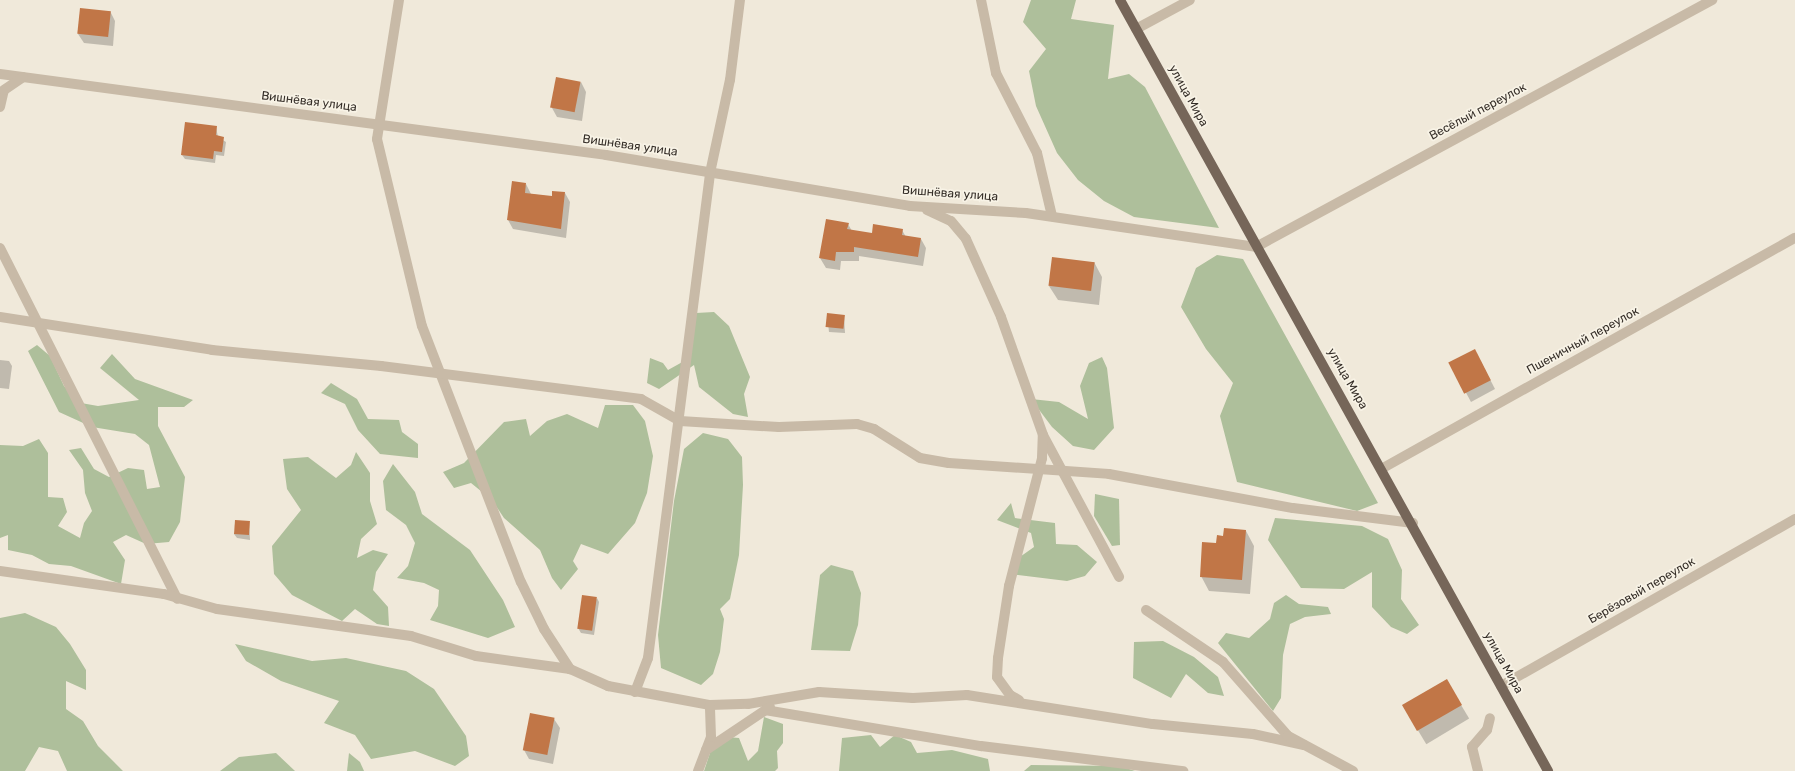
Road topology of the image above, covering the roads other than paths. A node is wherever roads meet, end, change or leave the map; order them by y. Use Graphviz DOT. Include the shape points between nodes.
graph roads {
  1 [pos="400,0"];
  2 [pos="740,0"];
  3 [pos="982,0"];
  4 [pos="1120,0"];
  5 [pos="1190,0"];
  6 [pos="1712,0"];
  7 [pos="1136,29"];
  8 [pos="0,74"];
  9 [pos="23,77"];
  10 [pos="0,108"];
  11 [pos="378,124"];
  12 [pos="710,173"];
  13 [pos="910,206"];
  14 [pos="1052,216"];
  15 [pos="1795,238"];
  16 [pos="1256,247"];
  17 [pos="0,248"];
  18 [pos="0,317"];
  19 [pos="38,322"];
  20 [pos="439,376"];
  21 [pos="680,421"];
  22 [pos="1043,435"];
  23 [pos="1383,468"];
  24 [pos="1038,470"];
  25 [pos="1062,470"];
  26 [pos="1795,519"];
  27 [pos="1413,523"];
  28 [pos="0,571"];
  29 [pos="1119,576"];
  30 [pos="177,599"];
  31 [pos="1146,610"];
  32 [pos="570,669"];
  33 [pos="1501,686"];
  34 [pos="635,692"];
  35 [pos="782,700"];
  36 [pos="1024,702"];
  37 [pos="710,705"];
  38 [pos="765,710"];
  39 [pos="1490,718"];
  40 [pos="1304,745"];
  41 [pos="706,750"];
  42 [pos="698,771"];
  43 [pos="1183,771"];
  44 [pos="1353,771"];
  45 [pos="1478,771"];
  46 [pos="1548,771"];
  1 -- 11 [label="street"];
  2 -- 12 [label="street" via="730,80"];
  3 -- 14 [label="street" via="996,73 1037,153"];
  4 -- 7 [label="main road, улица Мира"];
  5 -- 7 [label="street"];
  6 -- 16 [label="street, Весёлый переулок"];
  7 -- 16 [label="main road, улица Мира"];
  8 -- 9 [label="street, Вишнёвая улица"];
  9 -- 10 [label="street" via="4,90"];
  9 -- 11 [label="street, Вишнёвая улица"];
  11 -- 12 [label="street, Вишнёвая улица"];
  11 -- 20 [label="street" via="382,168 422,326"];
  12 -- 13 [label="street, Вишнёвая улица"];
  12 -- 21 [label="street"];
  13 -- 14 [label="street, Вишнёвая улица"];
  13 -- 22 [label="street" via="936,212 951,221 966,239 1001,317"];
  14 -- 16 [label="street, Вишнёвая улица"];
  15 -- 23 [label="street, Пшеничный переулок"];
  16 -- 23 [label="main road, улица Мира"];
  17 -- 19 [label="street"];
  18 -- 19 [label="street"];
  19 -- 20 [label="street" via="212,350 366,364"];
  19 -- 30 [label="street"];
  20 -- 21 [label="street" via="641,399"];
  20 -- 32 [label="street" via="521,582 544,629"];
  21 -- 24 [label="street" via="779,427 857,424 874,429 920,458 986,467"];
  21 -- 34 [label="street" via="662,534 648,658"];
  22 -- 24 [label="street"];
  22 -- 25 [label="street"];
  23 -- 27 [label="main road, улица Мира"];
  24 -- 25 [label="street"];
  24 -- 36 [label="street" via="1009,586 998,658 997,677 1010,695"];
  25 -- 27 [label="street"];
  25 -- 29 [label="street"];
  26 -- 33 [label="street, Берёзовый переулок"];
  27 -- 33 [label="main road, улица Мира"];
  28 -- 30 [label="street"];
  30 -- 32 [label="street" via="216,609 411,636 476,656"];
  31 -- 40 [label="street" via="1223,662 1272,719"];
  32 -- 34 [label="street" via="608,686"];
  33 -- 46 [label="main road, улица Мира"];
  34 -- 37 [label="street"];
  35 -- 36 [label="street" via="840,691 913,698 967,695"];
  35 -- 37 [label="street"];
  35 -- 38 [label="street"];
  36 -- 40 [label="street" via="1153,724 1253,734"];
  37 -- 41 [label="street" via="711,737"];
  38 -- 41 [label="street"];
  38 -- 43 [label="street" via="981,746"];
  39 -- 45 [label="street" via="1487,730 1472,747"];
  40 -- 44 [label="street"];
  41 -- 42 [label="street"];
}
